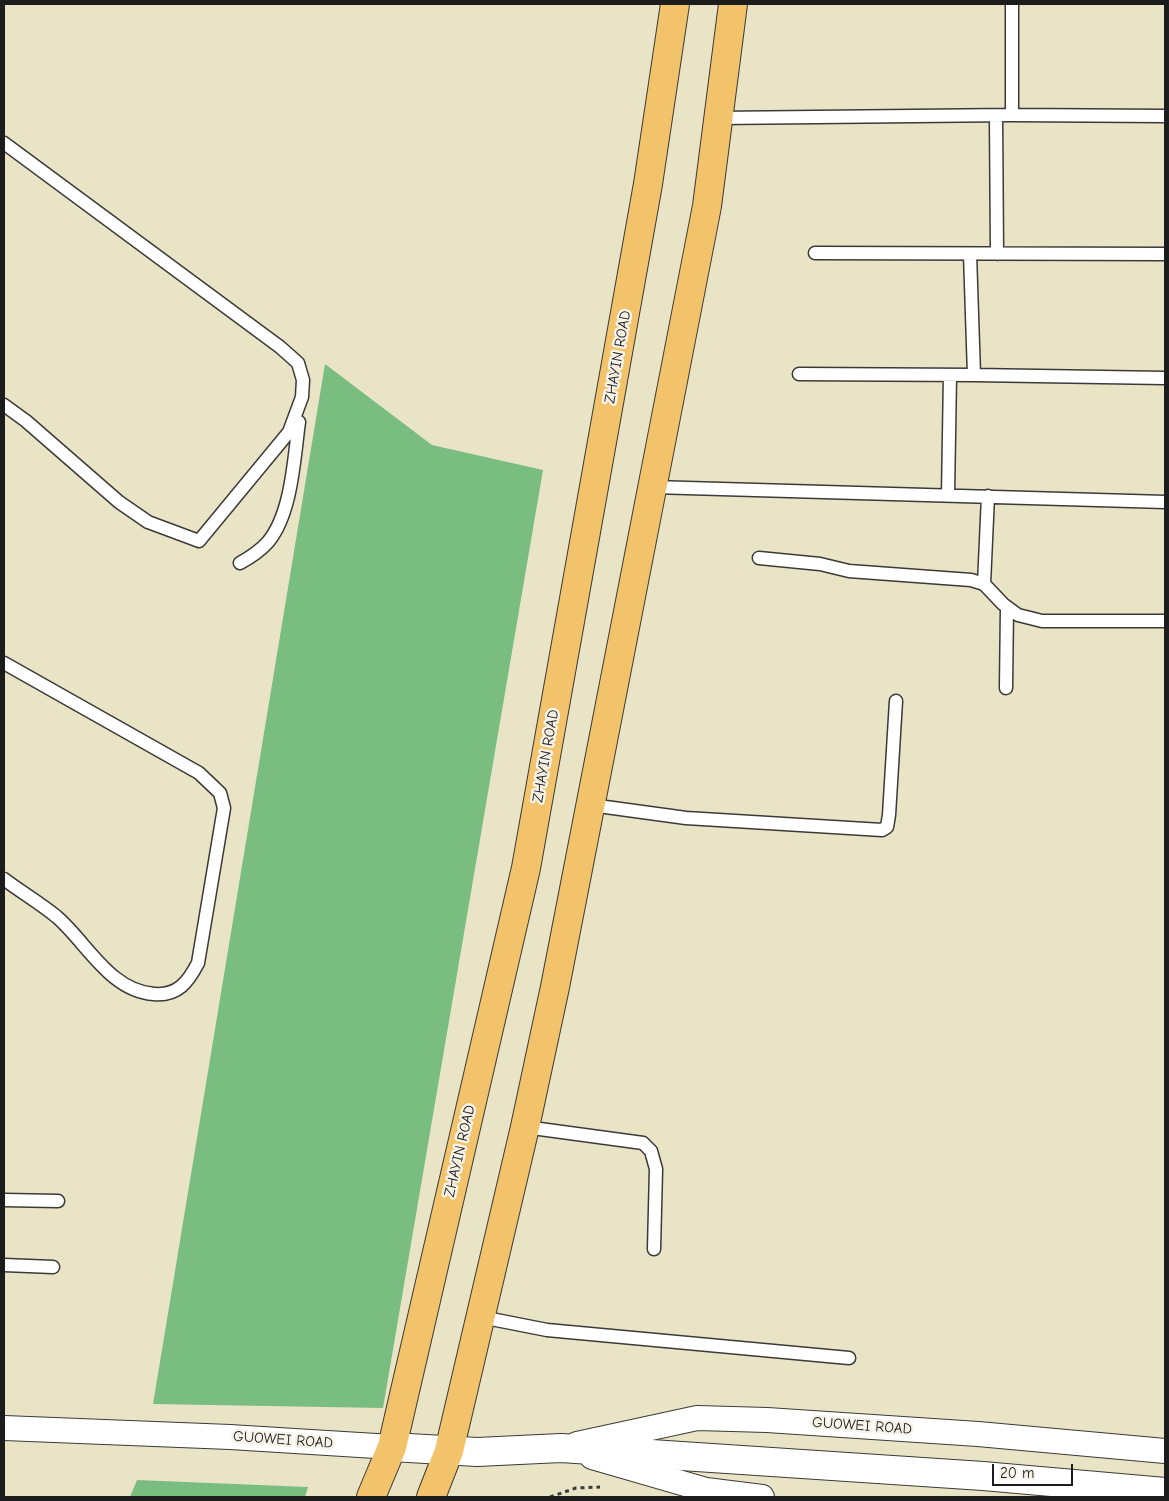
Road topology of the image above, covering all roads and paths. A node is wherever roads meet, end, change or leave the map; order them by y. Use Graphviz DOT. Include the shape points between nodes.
graph roads {
  1 [pos="675,4"];
  2 [pos="733,4"];
  3 [pos="1012,4"];
  4 [pos="1012,115"];
  5 [pos="996,116"];
  6 [pos="1165,116"];
  7 [pos="718,118"];
  8 [pos="4,143"];
  9 [pos="815,254"];
  10 [pos="970,254"];
  11 [pos="997,254"];
  12 [pos="1165,254"];
  13 [pos="799,374"];
  14 [pos="950,375"];
  15 [pos="974,375"];
  16 [pos="1165,378"];
  17 [pos="302,397"];
  18 [pos="4,405"];
  19 [pos="652,487"];
  20 [pos="948,495"];
  21 [pos="988,496"];
  22 [pos="1165,502"];
  23 [pos="759,558"];
  24 [pos="240,563"];
  25 [pos="984,584"];
  26 [pos="1007,607"];
  27 [pos="1165,621"];
  28 [pos="4,663"];
  29 [pos="1006,688"];
  30 [pos="896,701"];
  31 [pos="591,805"];
  32 [pos="4,879"];
  33 [pos="525,1127"];
  34 [pos="4,1200"];
  35 [pos="58,1201"];
  36 [pos="654,1249"];
  37 [pos="4,1265"];
  38 [pos="53,1267"];
  39 [pos="481,1317"];
  40 [pos="849,1358"];
  41 [pos="4,1428"];
  42 [pos="392,1448"];
  43 [pos="561,1448"];
  44 [pos="449,1451"];
  45 [pos="1165,1451"];
  46 [pos="1165,1492"];
  47 [pos="371,1497"];
  48 [pos="431,1497"];
  49 [pos="762,1497"];
  1 -- 42 [label="main road, ZHAYIN ROAD" via="648,184 526,868"];
  2 -- 7 [label="main road"];
  3 -- 4 [label="lane"];
  4 -- 5 [label="lane"];
  4 -- 6 [label="lane"];
  5 -- 7 [label="lane"];
  5 -- 11 [label="lane"];
  7 -- 19 [label="main road" via="707,206"];
  8 -- 17 [label="lane" via="280,347 298,363 303,380"];
  9 -- 10 [label="lane"];
  10 -- 11 [label="lane"];
  10 -- 15 [label="lane"];
  11 -- 12 [label="lane"];
  13 -- 14 [label="lane"];
  14 -- 15 [label="lane"];
  14 -- 20 [label="lane"];
  15 -- 16 [label="lane"];
  17 -- 18 [label="lane" via="289,432 199,541 148,522 119,502"];
  17 -- 24 [label="lane" via="288,496 280,521 269,541 255,555"];
  19 -- 20 [label="lane"];
  19 -- 31 [label="main road"];
  20 -- 21 [label="lane"];
  21 -- 22 [label="lane"];
  21 -- 25 [label="lane"];
  23 -- 25 [label="lane" via="820,564 849,571 971,580"];
  25 -- 26 [label="lane"];
  26 -- 27 [label="lane" via="1018,615 1042,621"];
  26 -- 29 [label="lane"];
  28 -- 32 [label="lane" via="198,773 220,793 224,808 198,963 179,989 162,995 146,994 126,986 106,970 58,918"];
  30 -- 31 [label="lane" via="889,815 887,827 882,830 686,818"];
  31 -- 33 [label="main road"];
  33 -- 36 [label="lane" via="643,1143 651,1150 656,1169"];
  33 -- 39 [label="main road"];
  34 -- 35 [label="lane"];
  37 -- 38 [label="lane"];
  39 -- 40 [label="lane" via="547,1330"];
  39 -- 44 [label="main road"];
  41 -- 42 [label="street, GUOWEI ROAD" via="230,1437"];
  42 -- 44 [label="street, GUOWEI ROAD"];
  42 -- 47 [label="main road, ZHAYIN ROAD"];
  43 -- 44 [label="street, GUOWEI ROAD"];
  43 -- 45 [label="street, GUOWEI ROAD" via="697,1418 978,1434"];
  43 -- 46 [label="street, GUOWEI ROAD" via="983,1476"];
  43 -- 49 [label="street, GUOWEI ROAD" via="706,1490"];
  44 -- 48 [label="main road"];
}
